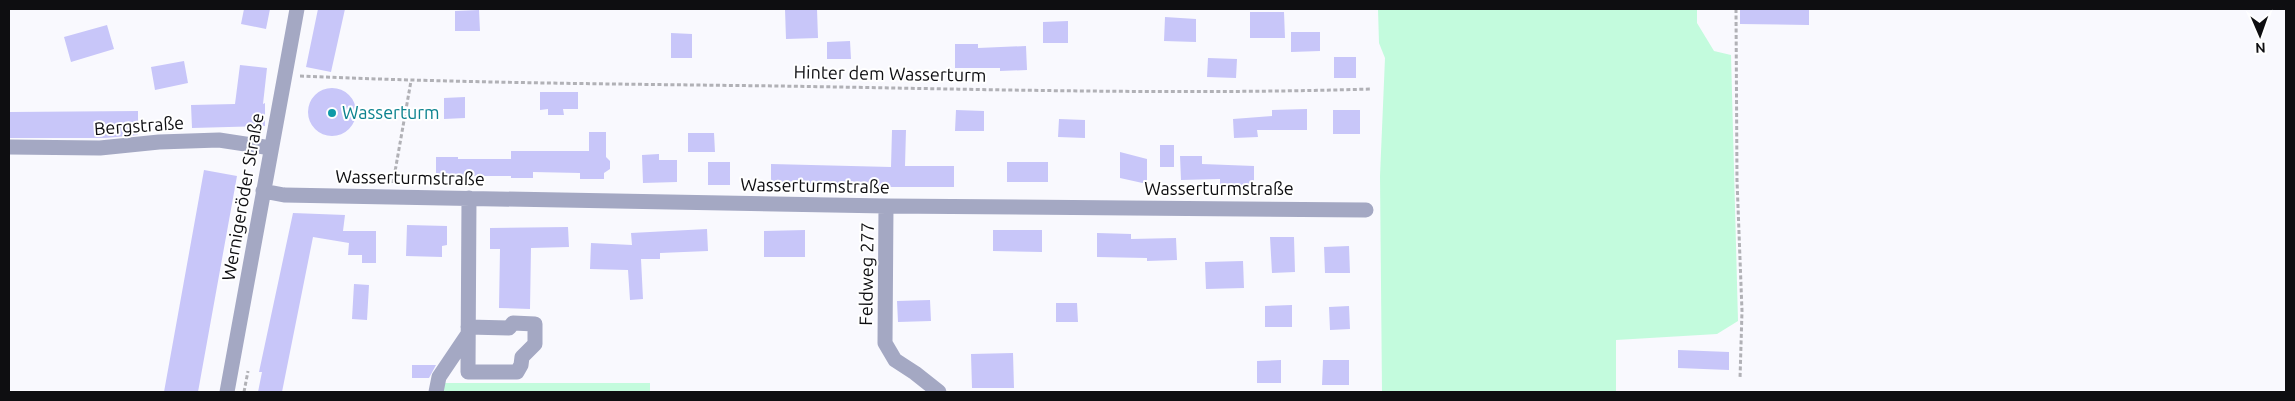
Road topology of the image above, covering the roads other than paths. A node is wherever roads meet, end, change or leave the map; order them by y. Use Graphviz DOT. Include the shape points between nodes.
graph roads {
  1 [pos="296,9"];
  2 [pos="9,147"];
  3 [pos="271,148"];
  4 [pos="263,191"];
  5 [pos="469,198"];
  6 [pos="886,206"];
  7 [pos="1366,210"];
  8 [pos="468,331"];
  9 [pos="227,392"];
  10 [pos="436,392"];
  11 [pos="939,392"];
  1 -- 3 [label="street, Wernigeröder Straße"];
  2 -- 3 [label="street, Bergstraße" via="100,148 219,140"];
  3 -- 4 [label="street, Wernigeröder Straße"];
  4 -- 5 [label="street, Wasserturmstraße" via="284,195"];
  4 -- 9 [label="street, Wernigeröder Straße"];
  5 -- 6 [label="street, Wasserturmstraße"];
  5 -- 8 [label="street"];
  6 -- 7 [label="street, Wasserturmstraße"];
  6 -- 11 [label="street, Feldweg 277" via="885,343 895,360"];
  8 -- 8 [label="street" via="468,372 518,372 522,357 534,344 535,324 514,323 509,328"];
  8 -- 10 [label="street" via="439,377"];
}
